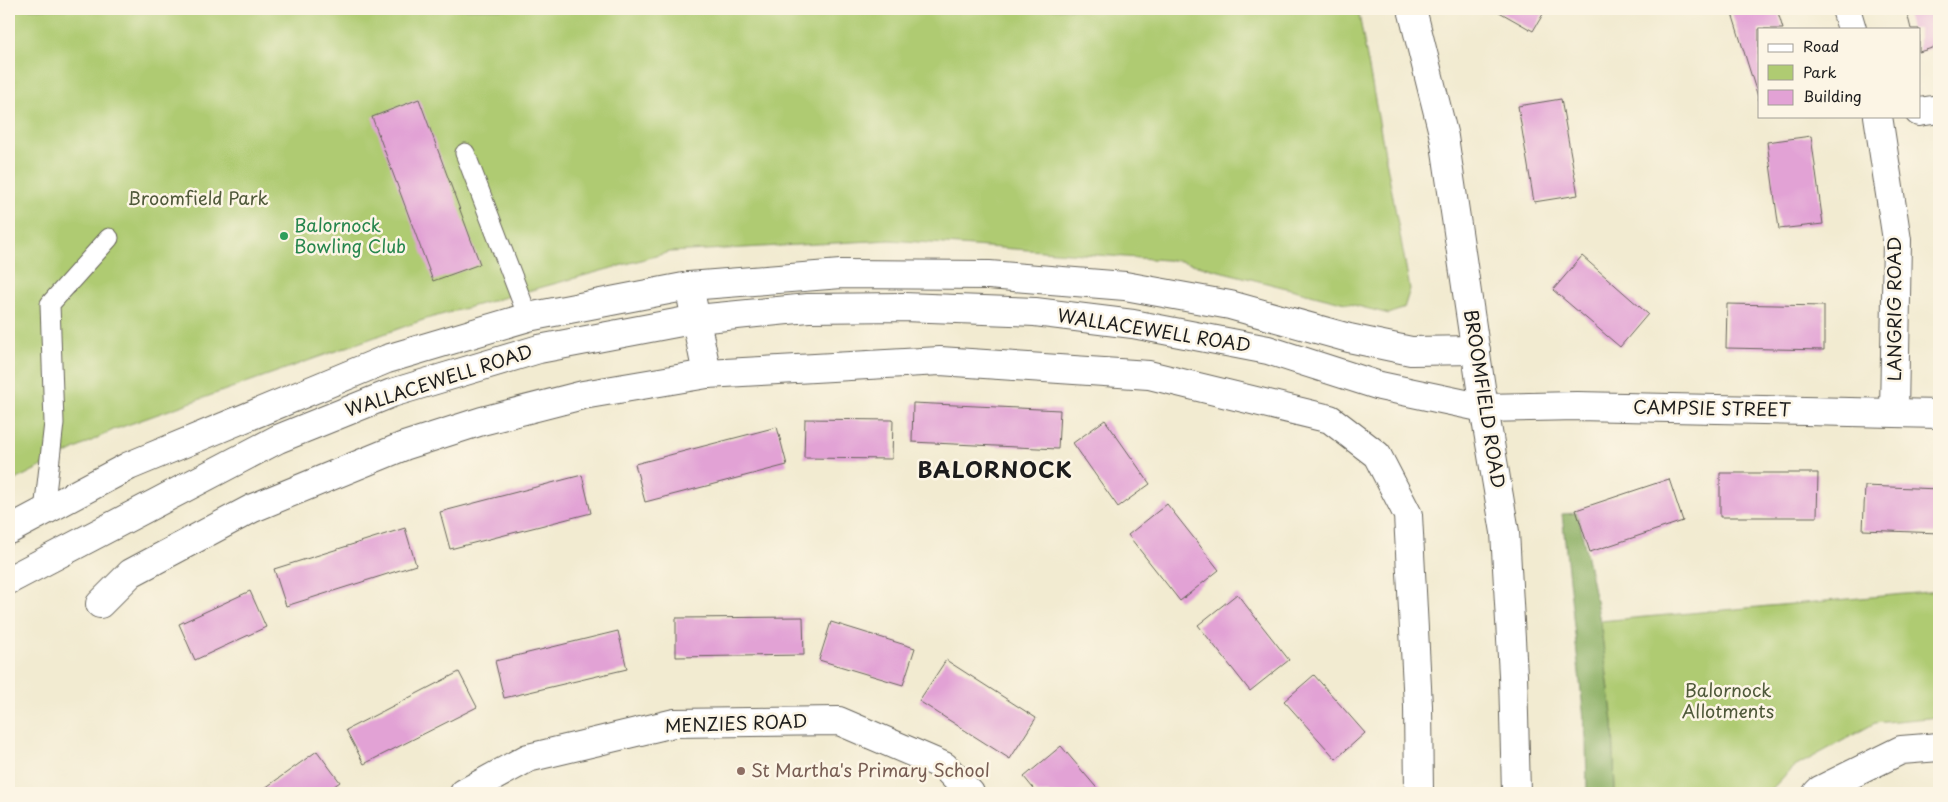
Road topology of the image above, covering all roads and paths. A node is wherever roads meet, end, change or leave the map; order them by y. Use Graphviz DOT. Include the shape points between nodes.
graph roads {
  1 [pos="1412,9"];
  2 [pos="1846,9"];
  3 [pos="1852,28"];
  4 [pos="1939,109"];
  5 [pos="1920,112"];
  6 [pos="1881,118"];
  7 [pos="465,153"];
  8 [pos="109,238"];
  9 [pos="689,286"];
  10 [pos="528,316"];
  11 [pos="696,319"];
  12 [pos="1476,350"];
  13 [pos="707,374"];
  14 [pos="1484,408"];
  15 [pos="1894,412"];
  16 [pos="1939,414"];
  17 [pos="44,511"];
  18 [pos="9,530"];
  19 [pos="9,580"];
  20 [pos="100,604"];
  21 [pos="1939,747"];
  22 [pos="464,793"];
  23 [pos="970,793"];
  24 [pos="1419,793"];
  25 [pos="1516,793"];
  26 [pos="1817,793"];
  1 -- 12 [label="street, BROOMFIELD ROAD" via="1444,137"];
  2 -- 3 [label="street"];
  4 -- 5 [label="street"];
  6 -- 15 [label="street, LANGRIG ROAD" via="1897,240"];
  7 -- 10 [label="lane"];
  8 -- 17 [label="lane" via="50,304 54,423"];
  9 -- 10 [label="street, WALLACEWELL ROAD"];
  9 -- 11 [label="street"];
  9 -- 12 [label="street, WALLACEWELL ROAD" via="841,274 989,275 1125,286 1230,305 1349,338 1412,351"];
  10 -- 17 [label="street, WALLACEWELL ROAD" via="387,359 130,466"];
  11 -- 13 [label="street"];
  11 -- 14 [label="street, WALLACEWELL ROAD" via="808,308 903,307 1035,312 1133,324 1268,350 1380,386"];
  11 -- 19 [label="street, WALLACEWELL ROAD" via="539,349 392,393 278,438"];
  12 -- 14 [label="street, BROOMFIELD ROAD"];
  13 -- 20 [label="street" via="583,395 482,421 404,446 253,508 131,573"];
  13 -- 24 [label="street" via="940,361 1149,375 1330,419 1377,455 1408,515"];
  14 -- 15 [label="street, CAMPSIE STREET" via="1577,406"];
  14 -- 25 [label="street, BROOMFIELD ROAD" via="1505,532"];
  15 -- 16 [label="street, CAMPSIE STREET"];
  17 -- 18 [label="street, WALLACEWELL ROAD"];
  21 -- 26 [label="street" via="1901,750"];
  22 -- 23 [label="street, MENZIES ROAD" via="528,758 674,723 839,721 944,766"];
}
